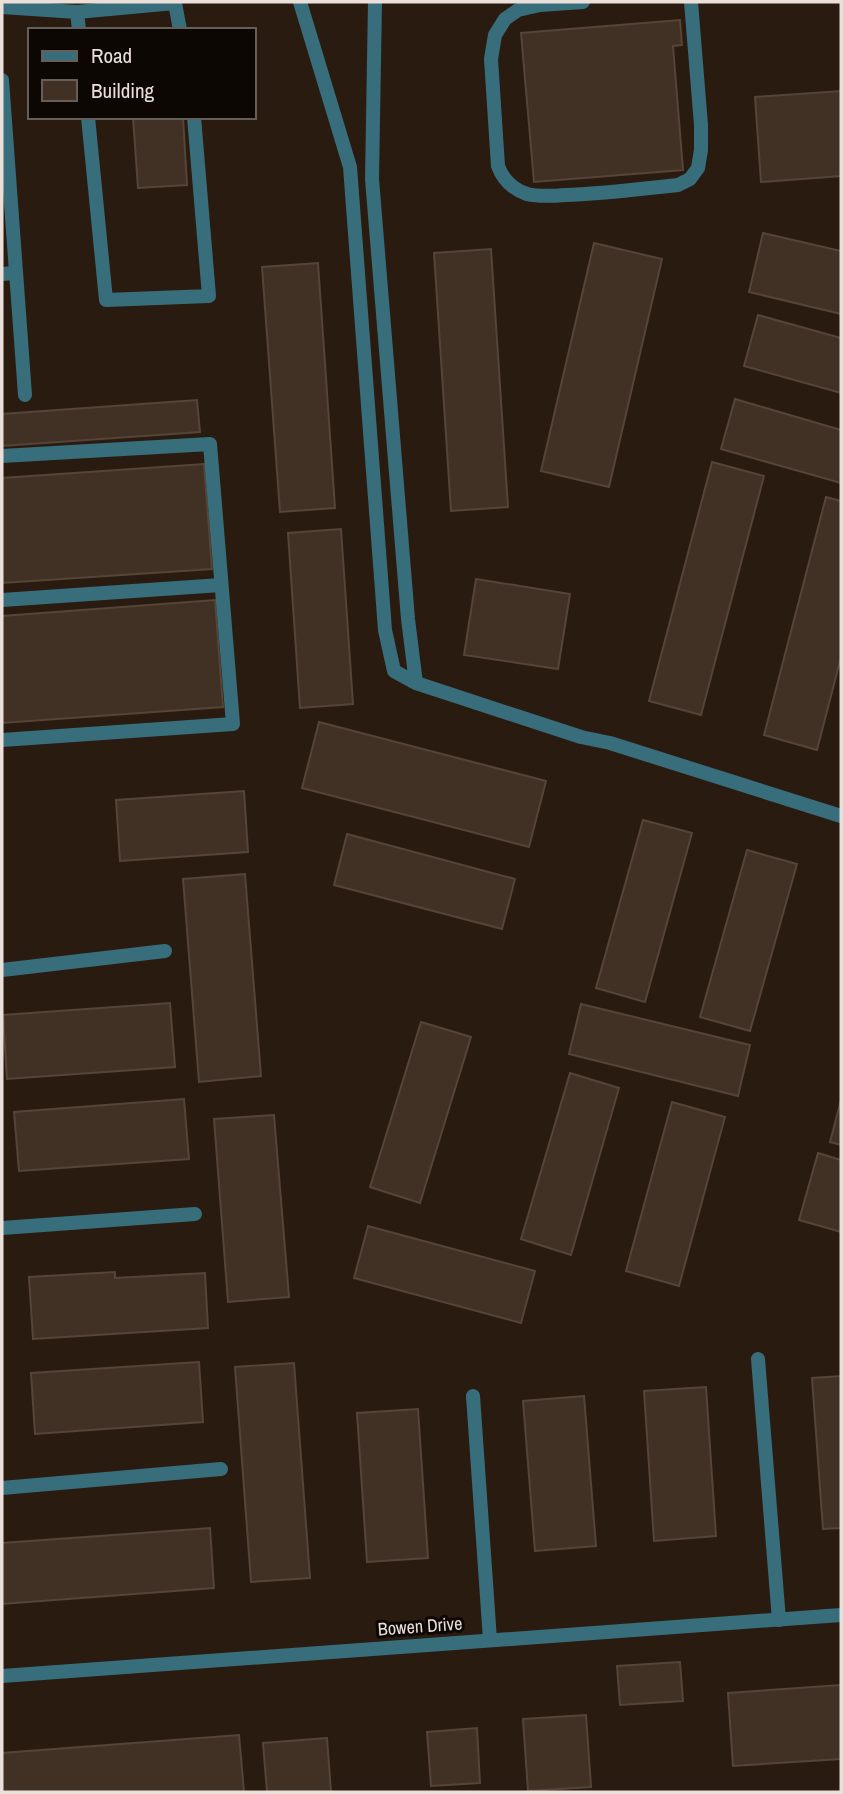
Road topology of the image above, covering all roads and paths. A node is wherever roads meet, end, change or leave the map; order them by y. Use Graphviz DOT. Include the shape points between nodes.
graph roads {
  1 [pos="300,2"];
  2 [pos="375,2"];
  3 [pos="583,2"];
  4 [pos="691,2"];
  5 [pos="2,7"];
  6 [pos="77,12"];
  7 [pos="79,28"];
  8 [pos="180,28"];
  9 [pos="2,80"];
  10 [pos="88,119"];
  11 [pos="194,119"];
  12 [pos="9,273"];
  13 [pos="25,395"];
  14 [pos="2,456"];
  15 [pos="221,585"];
  16 [pos="2,600"];
  17 [pos="416,683"];
  18 [pos="2,740"];
  19 [pos="841,816"];
  20 [pos="165,951"];
  21 [pos="2,970"];
  22 [pos="195,1214"];
  23 [pos="2,1228"];
  24 [pos="758,1359"];
  25 [pos="473,1396"];
  26 [pos="221,1469"];
  27 [pos="2,1488"];
  28 [pos="841,1615"];
  29 [pos="779,1620"];
  30 [pos="490,1640"];
  31 [pos="2,1676"];
  1 -- 17 [label="street" via="350,167 385,630 394,671"];
  2 -- 17 [label="street" via="372,179"];
  3 -- 4 [label="street" via="518,10 495,35 491,59 498,166 502,178 528,194 582,195 678,185 690,179 698,168 701,150"];
  5 -- 6 [label="street"];
  6 -- 7 [label="street"];
  6 -- 8 [label="street" via="175,3"];
  9 -- 12 [label="street"];
  10 -- 11 [label="street" via="107,300 209,296"];
  12 -- 13 [label="street"];
  14 -- 15 [label="street" via="210,444"];
  15 -- 16 [label="street"];
  15 -- 18 [label="street" via="233,724"];
  17 -- 19 [label="street"];
  20 -- 21 [label="street"];
  22 -- 23 [label="street"];
  24 -- 29 [label="street"];
  25 -- 30 [label="street"];
  26 -- 27 [label="street"];
  28 -- 29 [label="street, Bowen Drive"];
  29 -- 30 [label="street, Bowen Drive"];
  30 -- 31 [label="street, Bowen Drive"];
}
